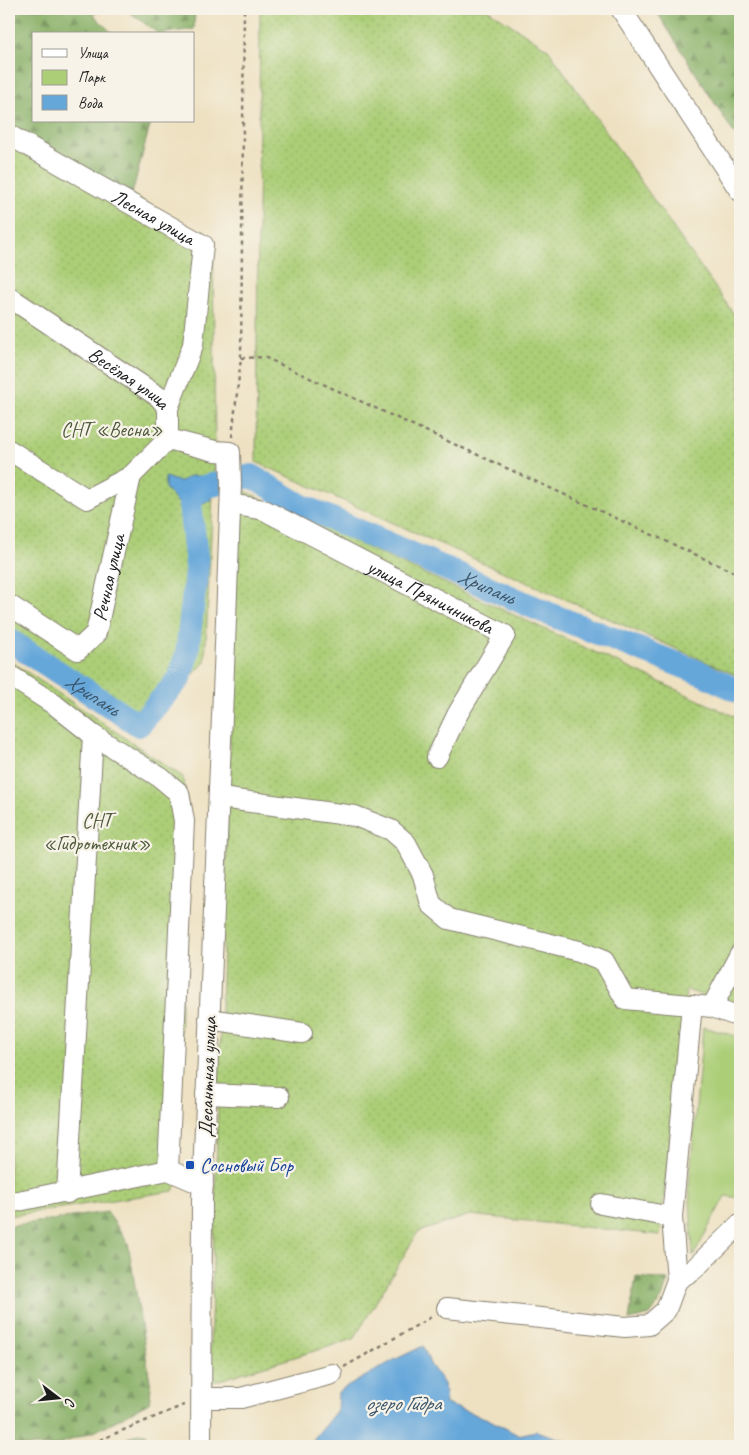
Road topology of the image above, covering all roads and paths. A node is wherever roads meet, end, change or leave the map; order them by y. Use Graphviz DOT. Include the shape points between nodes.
graph roads {
  1 [pos="244,9"];
  2 [pos="621,9"];
  3 [pos="9,135"];
  4 [pos="740,192"];
  5 [pos="9,297"];
  6 [pos="241,358"];
  7 [pos="168,408"];
  8 [pos="168,439"];
  9 [pos="9,450"];
  10 [pos="230,452"];
  11 [pos="131,476"];
  12 [pos="231,504"];
  13 [pos="740,576"];
  14 [pos="9,605"];
  15 [pos="9,675"];
  16 [pos="93,735"];
  17 [pos="437,756"];
  18 [pos="223,798"];
  19 [pos="740,954"];
  20 [pos="692,1005"];
  21 [pos="712,1007"];
  22 [pos="740,1017"];
  23 [pos="209,1020"];
  24 [pos="302,1033"];
  25 [pos="206,1094"];
  26 [pos="280,1097"];
  27 [pos="168,1170"];
  28 [pos="203,1185"];
  29 [pos="67,1193"];
  30 [pos="9,1203"];
  31 [pos="601,1204"];
  32 [pos="672,1217"];
  33 [pos="740,1224"];
  34 [pos="677,1280"];
  35 [pos="447,1308"];
  36 [pos="660,1315"];
  37 [pos="658,1335"];
  38 [pos="332,1374"];
  39 [pos="202,1398"];
  40 [pos="85,1446"];
  41 [pos="201,1446"];
  1 -- 6 [label="path"];
  2 -- 4 [label="street"];
  3 -- 7 [label="street, Лесная улица" via="203,245 193,346"];
  5 -- 7 [label="street, Весёлая улица" via="159,397"];
  6 -- 10 [label="path"];
  6 -- 13 [label="path" via="264,357"];
  7 -- 8 [label="street, Весёлая улица"];
  8 -- 10 [label="street, Весёлая улица" via="215,452"];
  8 -- 11 [label="street"];
  9 -- 11 [label="street" via="87,499"];
  10 -- 12 [label="street, Десантная улица"];
  11 -- 14 [label="street, Речная улица" via="96,633 78,650"];
  12 -- 17 [label="street, улица Пряничникова" via="264,510 505,635 457,714"];
  12 -- 18 [label="street, Десантная улица"];
  15 -- 16 [label="street"];
  16 -- 27 [label="street" via="179,793 184,821"];
  16 -- 29 [label="street"];
  18 -- 20 [label="street" via="354,816 391,830 406,842 423,875 431,904 449,919 579,951 604,961 625,999"];
  18 -- 23 [label="street, Десантная улица"];
  19 -- 21 [label="street"];
  20 -- 21 [label="street"];
  20 -- 32 [label="street"];
  21 -- 22 [label="street"];
  23 -- 24 [label="street"];
  23 -- 25 [label="street, Десантная улица"];
  25 -- 26 [label="street"];
  25 -- 28 [label="street, Десантная улица"];
  27 -- 28 [label="street"];
  27 -- 29 [label="street"];
  28 -- 39 [label="street, Десантная улица"];
  29 -- 30 [label="street"];
  31 -- 32 [label="street"];
  32 -- 34 [label="street"];
  33 -- 34 [label="street" via="693,1270"];
  34 -- 36 [label="street" via="666,1310"];
  35 -- 36 [label="street" via="625,1327 649,1325"];
  35 -- 38 [label="path"];
  36 -- 37 [label="street"];
  38 -- 39 [label="street" via="241,1398"];
  39 -- 40 [label="path"];
  39 -- 41 [label="street, Десантная улица"];
}
